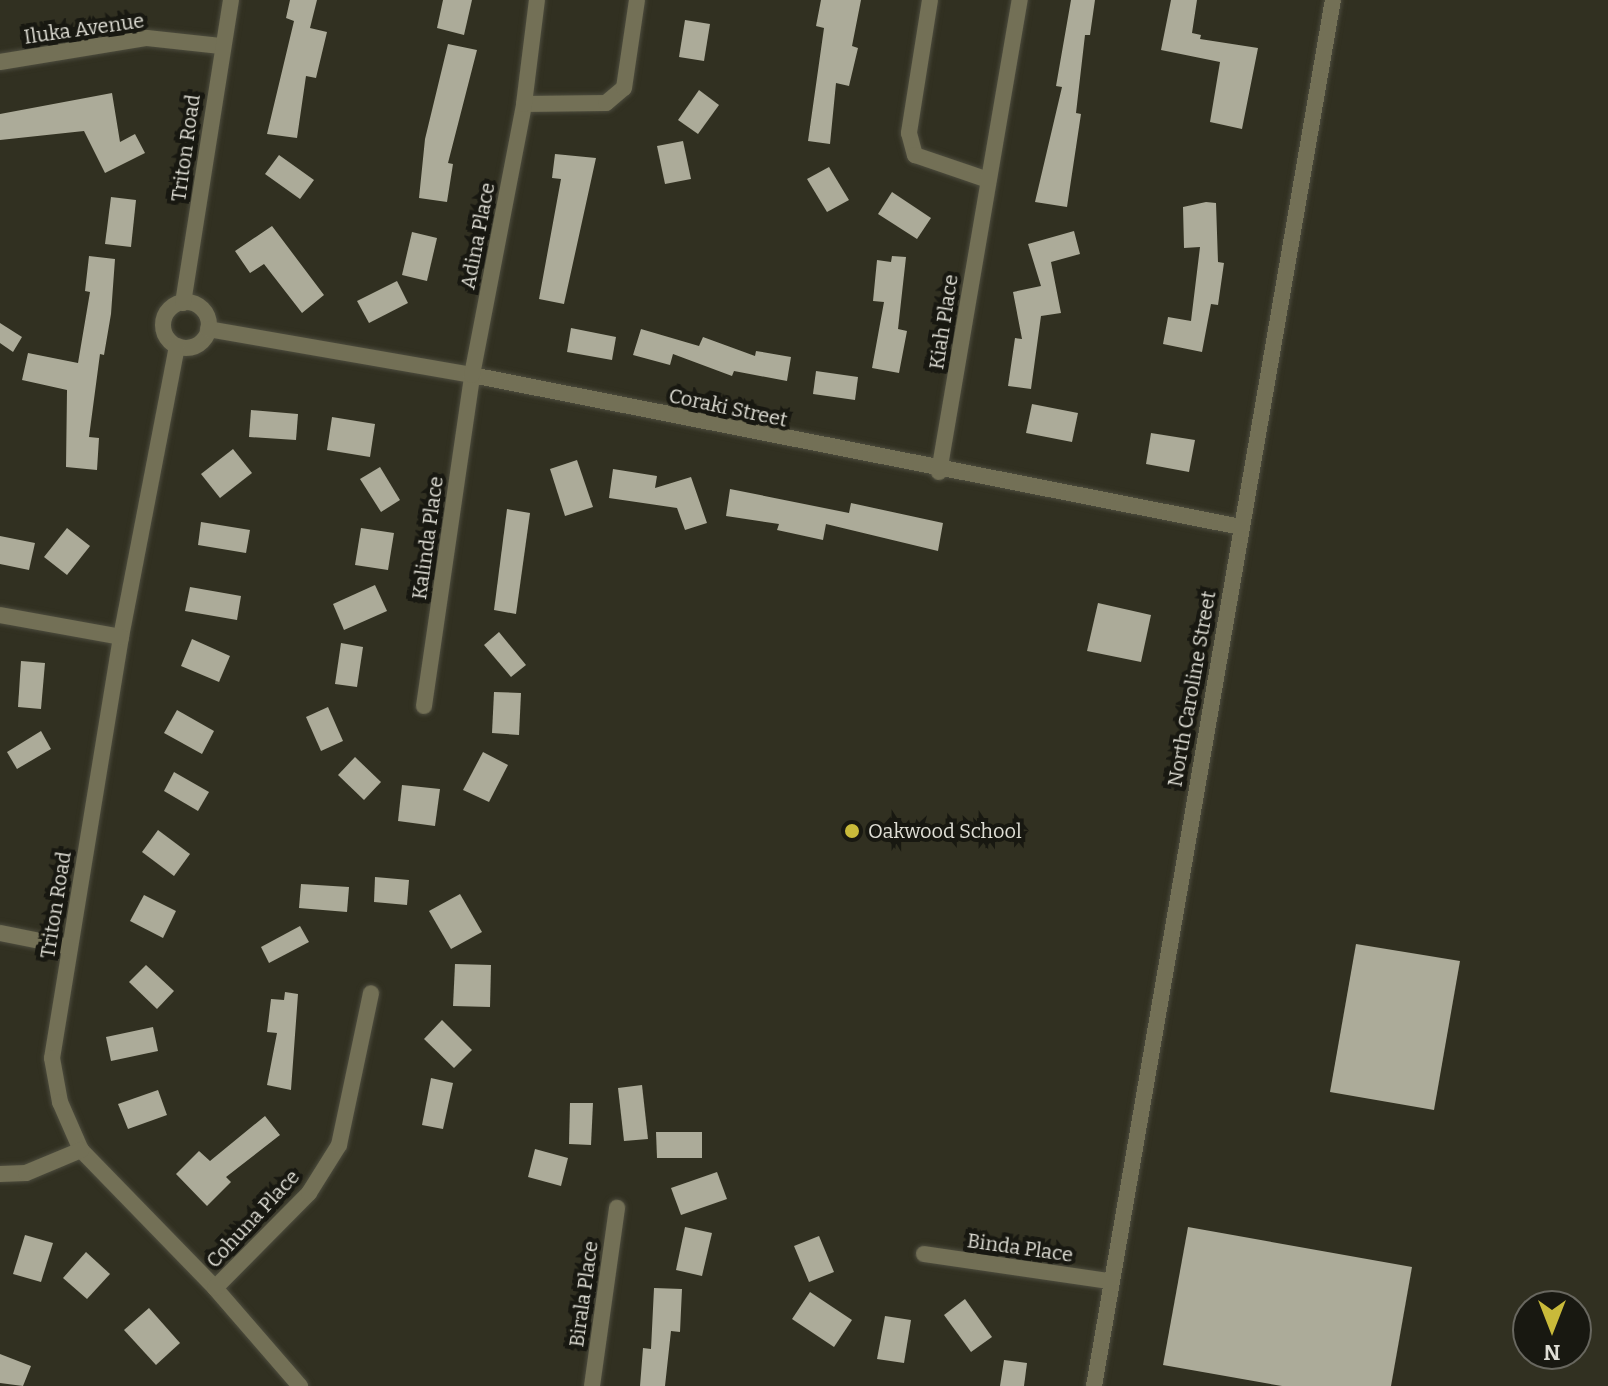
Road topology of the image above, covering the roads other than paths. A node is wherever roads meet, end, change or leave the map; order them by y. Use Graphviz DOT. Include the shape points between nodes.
graph roads {
  1 [pos="231,0"];
  2 [pos="537,0"];
  3 [pos="637,0"];
  4 [pos="930,0"];
  5 [pos="1020,0"];
  6 [pos="1333,0"];
  7 [pos="221,46"];
  8 [pos="0,62"];
  9 [pos="524,104"];
  10 [pos="988,180"];
  11 [pos="183,303"];
  12 [pos="208,329"];
  13 [pos="177,346"];
  14 [pos="472,375"];
  15 [pos="939,472"];
  16 [pos="1241,527"];
  17 [pos="0,615"];
  18 [pos="121,637"];
  19 [pos="424,706"];
  20 [pos="0,933"];
  21 [pos="70,947"];
  22 [pos="371,993"];
  23 [pos="81,1150"];
  24 [pos="0,1174"];
  25 [pos="617,1208"];
  26 [pos="924,1254"];
  27 [pos="1110,1281"];
  28 [pos="215,1288"];
  29 [pos="300,1386"];
  30 [pos="592,1386"];
  31 [pos="1094,1386"];
  1 -- 7 [label="street, Triton Road"];
  2 -- 9 [label="street, Adina Place"];
  3 -- 9 [label="street" via="624,88 606,103"];
  4 -- 10 [label="street" via="909,133 915,155"];
  5 -- 10 [label="street, Kiah Place"];
  6 -- 16 [label="street, North Caroline Street"];
  7 -- 8 [label="street, Iluka Avenue" via="147,38"];
  7 -- 11 [label="street, Triton Road"];
  9 -- 14 [label="street, Adina Place"];
  10 -- 15 [label="street, Kiah Place"];
  11 -- 12 [label="street" via="204,311"];
  11 -- 13 [label="street" via="171,308 163,321 165,336"];
  12 -- 13 [label="street" via="199,343"];
  12 -- 14 [label="street, Coraki Street"];
  13 -- 18 [label="street, Triton Road"];
  14 -- 15 [label="street, Coraki Street"];
  14 -- 19 [label="street, Kalinda Place"];
  15 -- 16 [label="street, Coraki Street"];
  16 -- 27 [label="street, North Caroline Street"];
  17 -- 18 [label="street"];
  18 -- 21 [label="street, Triton Road"];
  20 -- 21 [label="street"];
  21 -- 23 [label="street, Triton Road" via="52,1058 60,1102"];
  22 -- 28 [label="street, Cohuna Place" via="339,1145 309,1193"];
  23 -- 24 [label="street" via="26,1173"];
  23 -- 28 [label="street, Triton Road"];
  25 -- 30 [label="street, Birala Place"];
  26 -- 27 [label="street, Binda Place"];
  27 -- 31 [label="street, North Caroline Street"];
  28 -- 29 [label="street, Triton Road"];
}
